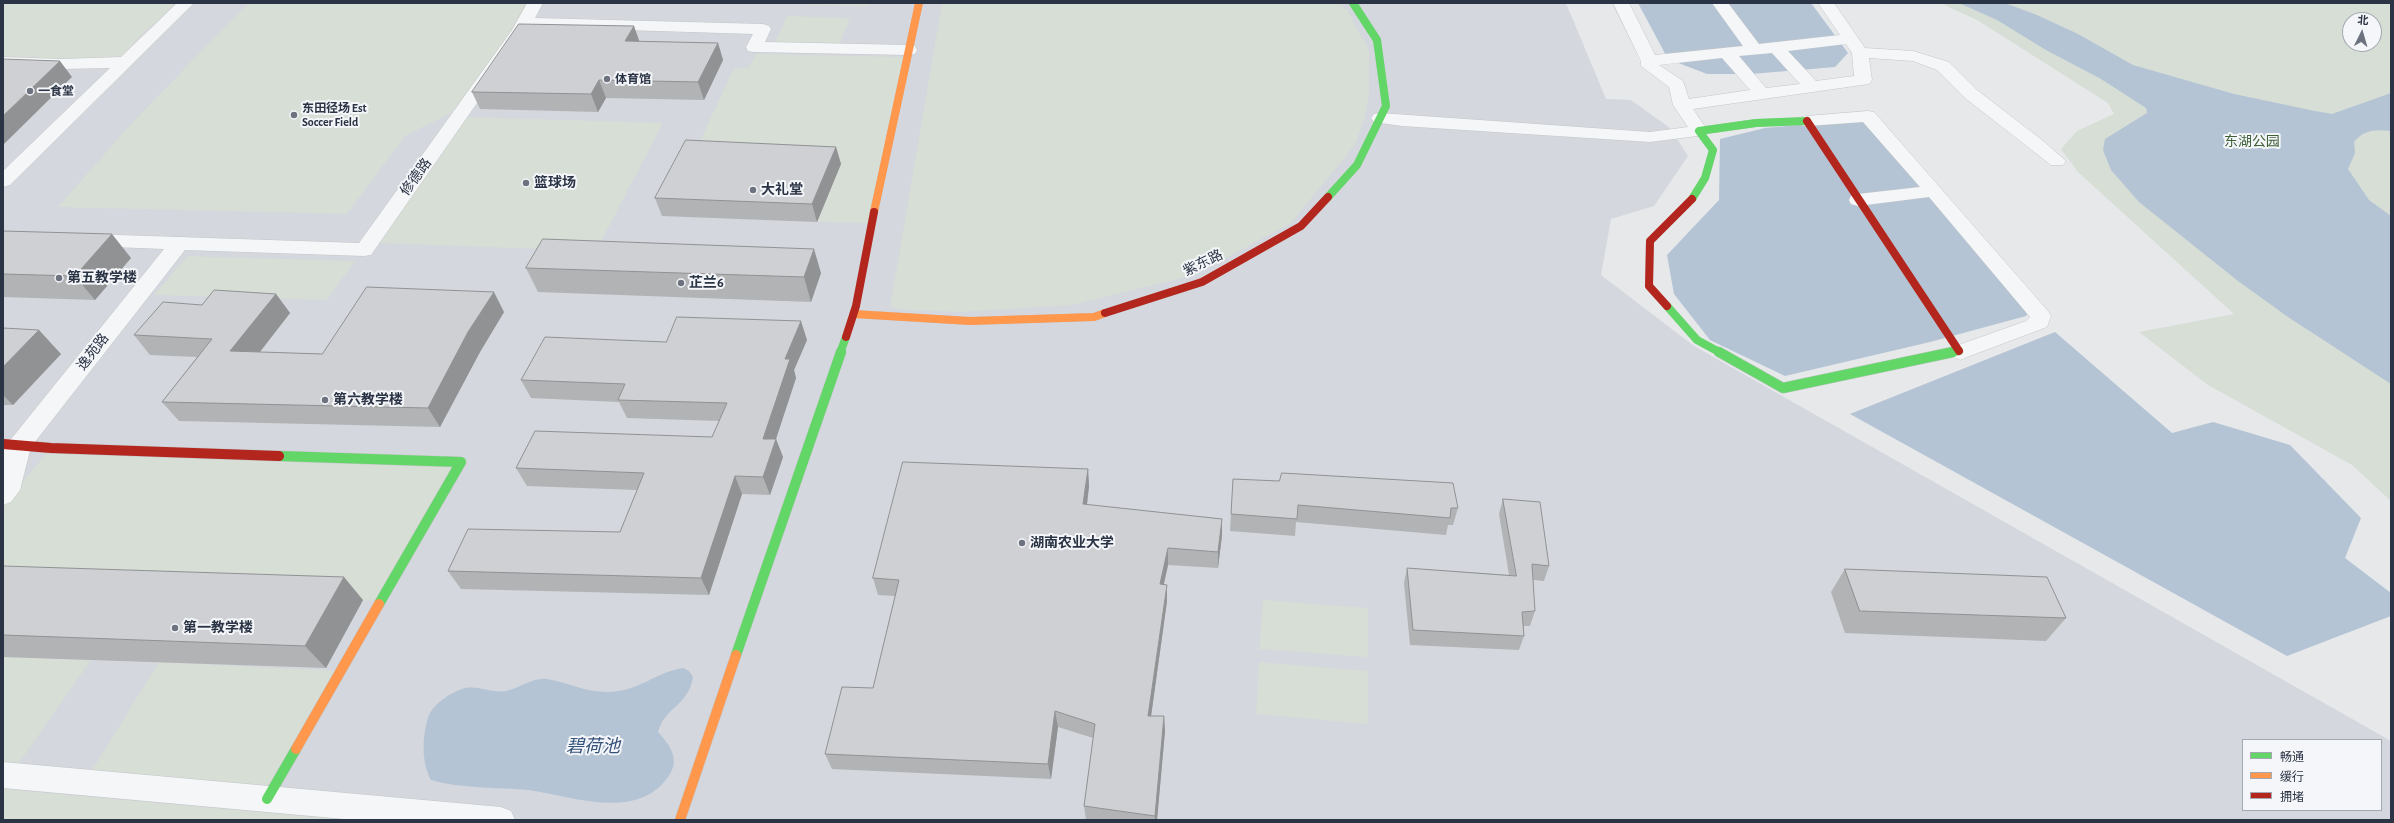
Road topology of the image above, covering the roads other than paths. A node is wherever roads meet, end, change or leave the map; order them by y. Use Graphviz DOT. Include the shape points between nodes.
graph roads {
  1 [pos="186,3"];
  2 [pos="535,3"];
  3 [pos="919,3"];
  4 [pos="1353,3"];
  5 [pos="1621,3"];
  6 [pos="1720,3"];
  7 [pos="1826,3"];
  8 [pos="522,27"];
  9 [pos="1851,44"];
  10 [pos="1776,46"];
  11 [pos="1754,49"];
  12 [pos="909,50"];
  13 [pos="1727,53"];
  14 [pos="1655,60"];
  15 [pos="3,62"];
  16 [pos="126,62"];
  17 [pos="1812,87"];
  18 [pos="1762,94"];
  19 [pos="1682,105"];
  20 [pos="1380,118"];
  21 [pos="1808,121"];
  22 [pos="1699,131"];
  23 [pos="2058,161"];
  24 [pos="3,181"];
  25 [pos="1933,191"];
  26 [pos="1858,200"];
  27 [pos="72,239"];
  28 [pos="179,244"];
  29 [pos="854,314"];
  30 [pos="1956,347"];
  31 [pos="9,448"];
  32 [pos="3,496"];
  33 [pos="3,776"];
  34 [pos="267,799"];
  35 [pos="501,820"];
  36 [pos="680,820"];
  1 -- 16 [label="street"];
  2 -- 8 [label="street"];
  3 -- 12 [label="street"];
  4 -- 20 [label="street, 紫东路" via="1377,40 1386,106"];
  5 -- 14 [label="street"];
  6 -- 11 [label="street"];
  7 -- 9 [label="street"];
  8 -- 12 [label="street" via="763,29 754,47"];
  8 -- 28 [label="street, 修德路" via="364,250"];
  9 -- 10 [label="street"];
  9 -- 17 [label="street" via="1863,80"];
  9 -- 23 [label="street" via="1920,57 1944,67 1971,93"];
  10 -- 11 [label="street"];
  10 -- 17 [label="street"];
  11 -- 13 [label="street"];
  12 -- 29 [label="street"];
  13 -- 14 [label="street"];
  13 -- 18 [label="street"];
  14 -- 19 [label="street" via="1649,66 1677,85"];
  15 -- 16 [label="street"];
  16 -- 24 [label="street"];
  17 -- 18 [label="street"];
  18 -- 19 [label="street"];
  19 -- 22 [label="street"];
  20 -- 22 [label="street" via="1650,137"];
  20 -- 29 [label="street, 紫东路" via="1357,165 1301,226 1202,282 1094,317 970,321"];
  21 -- 22 [label="street" via="1756,123"];
  21 -- 25 [label="street" via="1868,116"];
  21 -- 26 [label="street"];
  22 -- 30 [label="street" via="1713,150 1711,163 1704,183 1686,209 1650,241 1649,286 1697,340 1783,388"];
  25 -- 26 [label="street"];
  25 -- 30 [label="street" via="2041,316 2040,322 2033,326"];
  26 -- 30 [label="street"];
  27 -- 28 [label="street"];
  28 -- 31 [label="street, 逸苑路"];
  29 -- 36 [label="street"];
  31 -- 32 [label="street" via="8,490"];
  31 -- 34 [label="street" via="461,462"];
  33 -- 34 [label="street"];
  34 -- 35 [label="street"];
}
